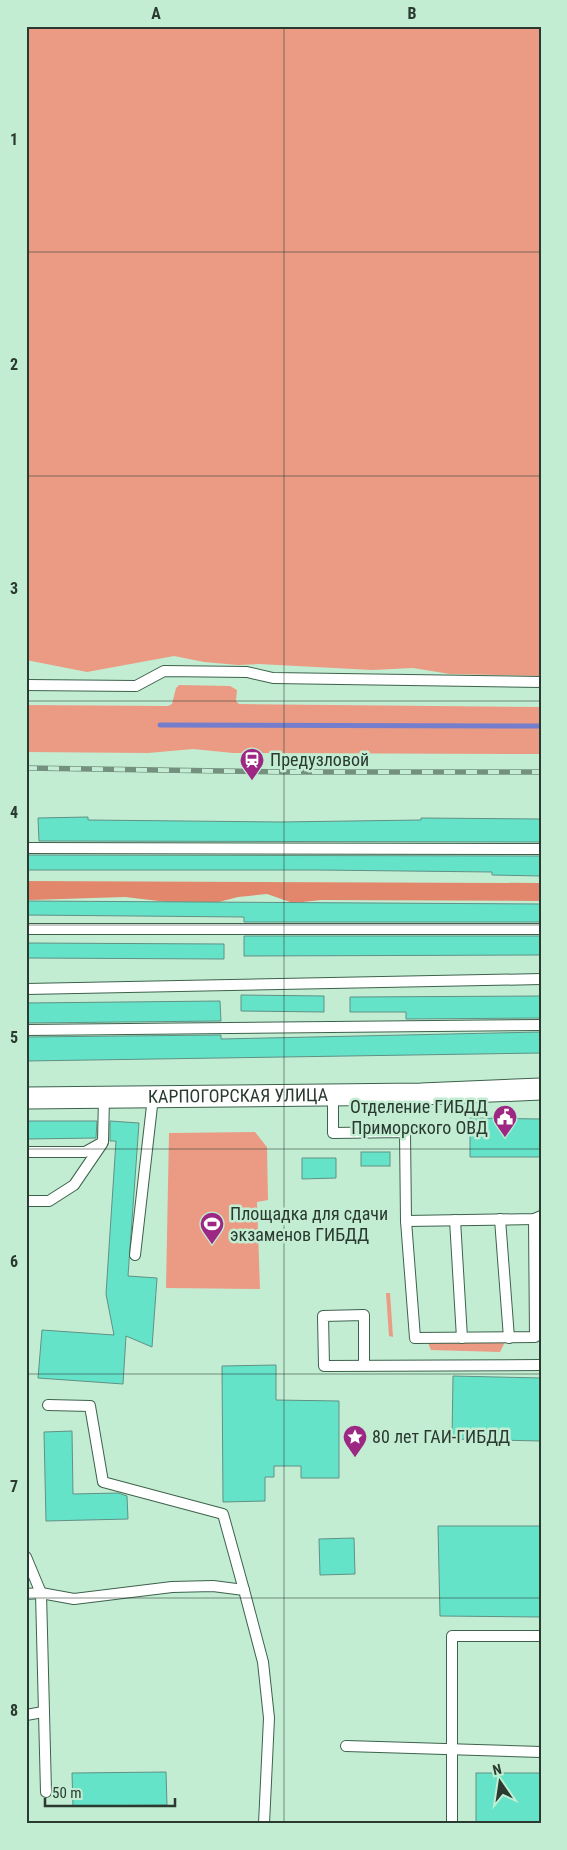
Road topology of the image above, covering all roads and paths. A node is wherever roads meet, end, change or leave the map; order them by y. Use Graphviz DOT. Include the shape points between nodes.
graph roads {
  1 [pos="541,682"];
  2 [pos="26,685"];
  3 [pos="26,848"];
  4 [pos="541,849"];
  5 [pos="26,929"];
  6 [pos="541,930"];
  7 [pos="541,979"];
  8 [pos="26,989"];
  9 [pos="541,1025"];
  10 [pos="26,1030"];
  11 [pos="541,1089"];
  12 [pos="333,1095"];
  13 [pos="153,1096"];
  14 [pos="104,1097"];
  15 [pos="26,1098"];
  16 [pos="104,1142"];
  17 [pos="26,1152"];
  18 [pos="26,1201"];
  19 [pos="537,1218"];
  20 [pos="455,1220"];
  21 [pos="500,1220"];
  22 [pos="406,1221"];
  23 [pos="135,1255"];
  24 [pos="462,1338"];
  25 [pos="508,1338"];
  26 [pos="541,1365"];
  27 [pos="364,1366"];
  28 [pos="48,1405"];
  29 [pos="26,1557"];
  30 [pos="244,1590"];
  31 [pos="41,1593"];
  32 [pos="26,1594"];
  33 [pos="541,1636"];
  34 [pos="43,1712"];
  35 [pos="26,1715"];
  36 [pos="346,1746"];
  37 [pos="452,1749"];
  38 [pos="541,1752"];
  39 [pos="46,1792"];
  40 [pos="264,1824"];
  41 [pos="452,1824"];
  1 -- 2 [label="lane" via="273,678 247,672 164,671 136,686"];
  3 -- 4 [label="lane"];
  5 -- 6 [label="lane"];
  7 -- 8 [label="lane"];
  9 -- 10 [label="lane"];
  11 -- 12 [label="street, КАРПОГОРСКАЯ УЛИЦА"];
  12 -- 13 [label="street, КАРПОГОРСКАЯ УЛИЦА"];
  12 -- 22 [label="lane" via="333,1133 405,1132"];
  13 -- 14 [label="street, КАРПОГОРСКАЯ УЛИЦА"];
  13 -- 23 [label="lane"];
  14 -- 15 [label="street, КАРПОГОРСКАЯ УЛИЦА"];
  14 -- 16 [label="lane"];
  16 -- 17 [label="lane" via="85,1152"];
  16 -- 18 [label="lane" via="74,1185 49,1201"];
  19 -- 21 [label="lane"];
  19 -- 25 [label="lane" via="535,1337"];
  20 -- 21 [label="lane"];
  20 -- 22 [label="lane"];
  20 -- 24 [label="lane"];
  21 -- 25 [label="lane"];
  22 -- 24 [label="lane" via="416,1338"];
  24 -- 25 [label="lane"];
  26 -- 27 [label="lane"];
  27 -- 27 [label="lane" via="324,1366 323,1316 364,1315"];
  28 -- 30 [label="lane" via="90,1406 103,1482 223,1514"];
  29 -- 31 [label="lane"];
  30 -- 31 [label="lane" via="212,1586 172,1587 74,1599"];
  30 -- 40 [label="lane" via="263,1662 269,1718"];
  31 -- 32 [label="lane"];
  31 -- 34 [label="lane"];
  33 -- 37 [label="lane" via="452,1636"];
  34 -- 35 [label="lane"];
  34 -- 39 [label="lane"];
  36 -- 37 [label="lane"];
  37 -- 38 [label="lane"];
  37 -- 41 [label="lane"];
}
